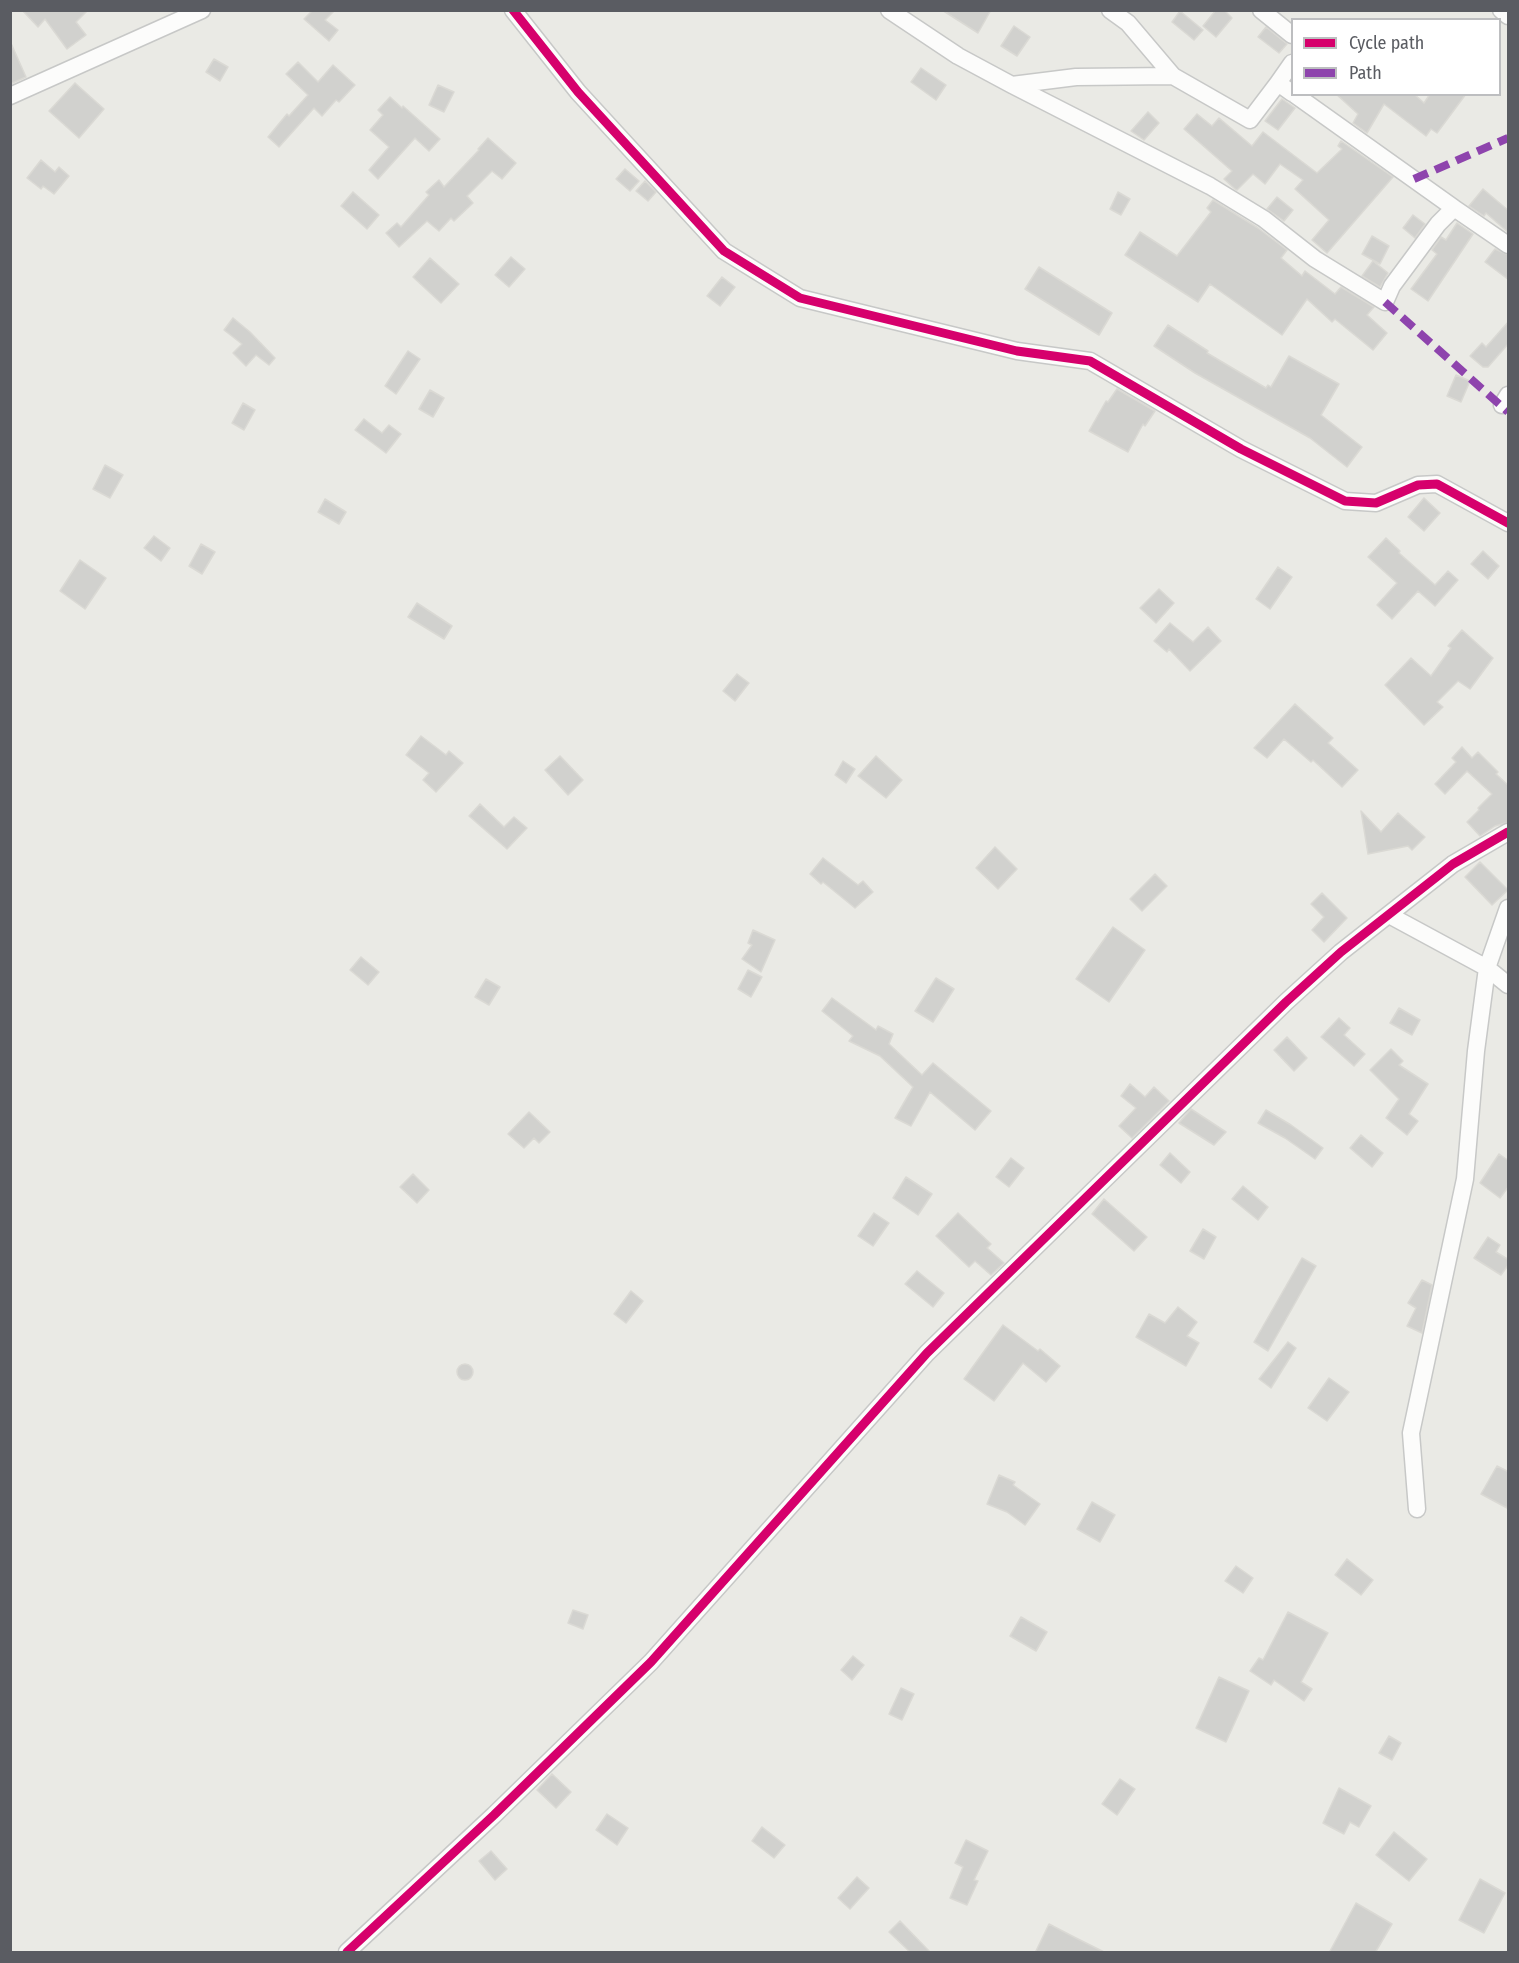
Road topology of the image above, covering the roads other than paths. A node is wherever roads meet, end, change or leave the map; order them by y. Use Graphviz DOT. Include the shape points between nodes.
graph roads {
  1 [pos="202,10"];
  2 [pos="513,10"];
  3 [pos="889,10"];
  4 [pos="1110,10"];
  5 [pos="1261,10"];
  6 [pos="1501,10"];
  7 [pos="1509,16"];
  8 [pos="1291,33"];
  9 [pos="1291,66"];
  10 [pos="1173,76"];
  11 [pos="1278,83"];
  12 [pos="1012,85"];
  13 [pos="1291,93"];
  14 [pos="10,96"];
  15 [pos="1296,96"];
  16 [pos="1454,208"];
  17 [pos="1509,245"];
  18 [pos="1509,523"];
  19 [pos="1509,832"];
  20 [pos="1509,908"];
  21 [pos="1389,915"];
  22 [pos="1487,968"];
  23 [pos="1509,985"];
  24 [pos="1417,1509"];
  25 [pos="347,1953"];
  1 -- 14 [label="street"];
  2 -- 18 [label="street" via="578,92 724,251 800,298 1017,351 1090,361 1241,448 1345,501 1376,503 1418,485 1437,484"];
  3 -- 12 [label="street" via="958,56"];
  4 -- 10 [label="street" via="1128,23"];
  5 -- 8 [label="street"];
  6 -- 7 [label="street"];
  9 -- 11 [label="street"];
  10 -- 11 [label="street" via="1250,120"];
  10 -- 12 [label="street" via="1076,76"];
  11 -- 13 [label="street"];
  12 -- 16 [label="street" via="1210,186 1385,302 1392,286"];
  15 -- 16 [label="street"];
  16 -- 17 [label="street"];
  19 -- 21 [label="street" via="1453,864"];
  20 -- 22 [label="street"];
  21 -- 22 [label="street"];
  21 -- 25 [label="street" via="1286,1002 927,1353 651,1662"];
  22 -- 23 [label="street"];
  22 -- 24 [label="street" via="1465,1179 1412,1433"];
}
